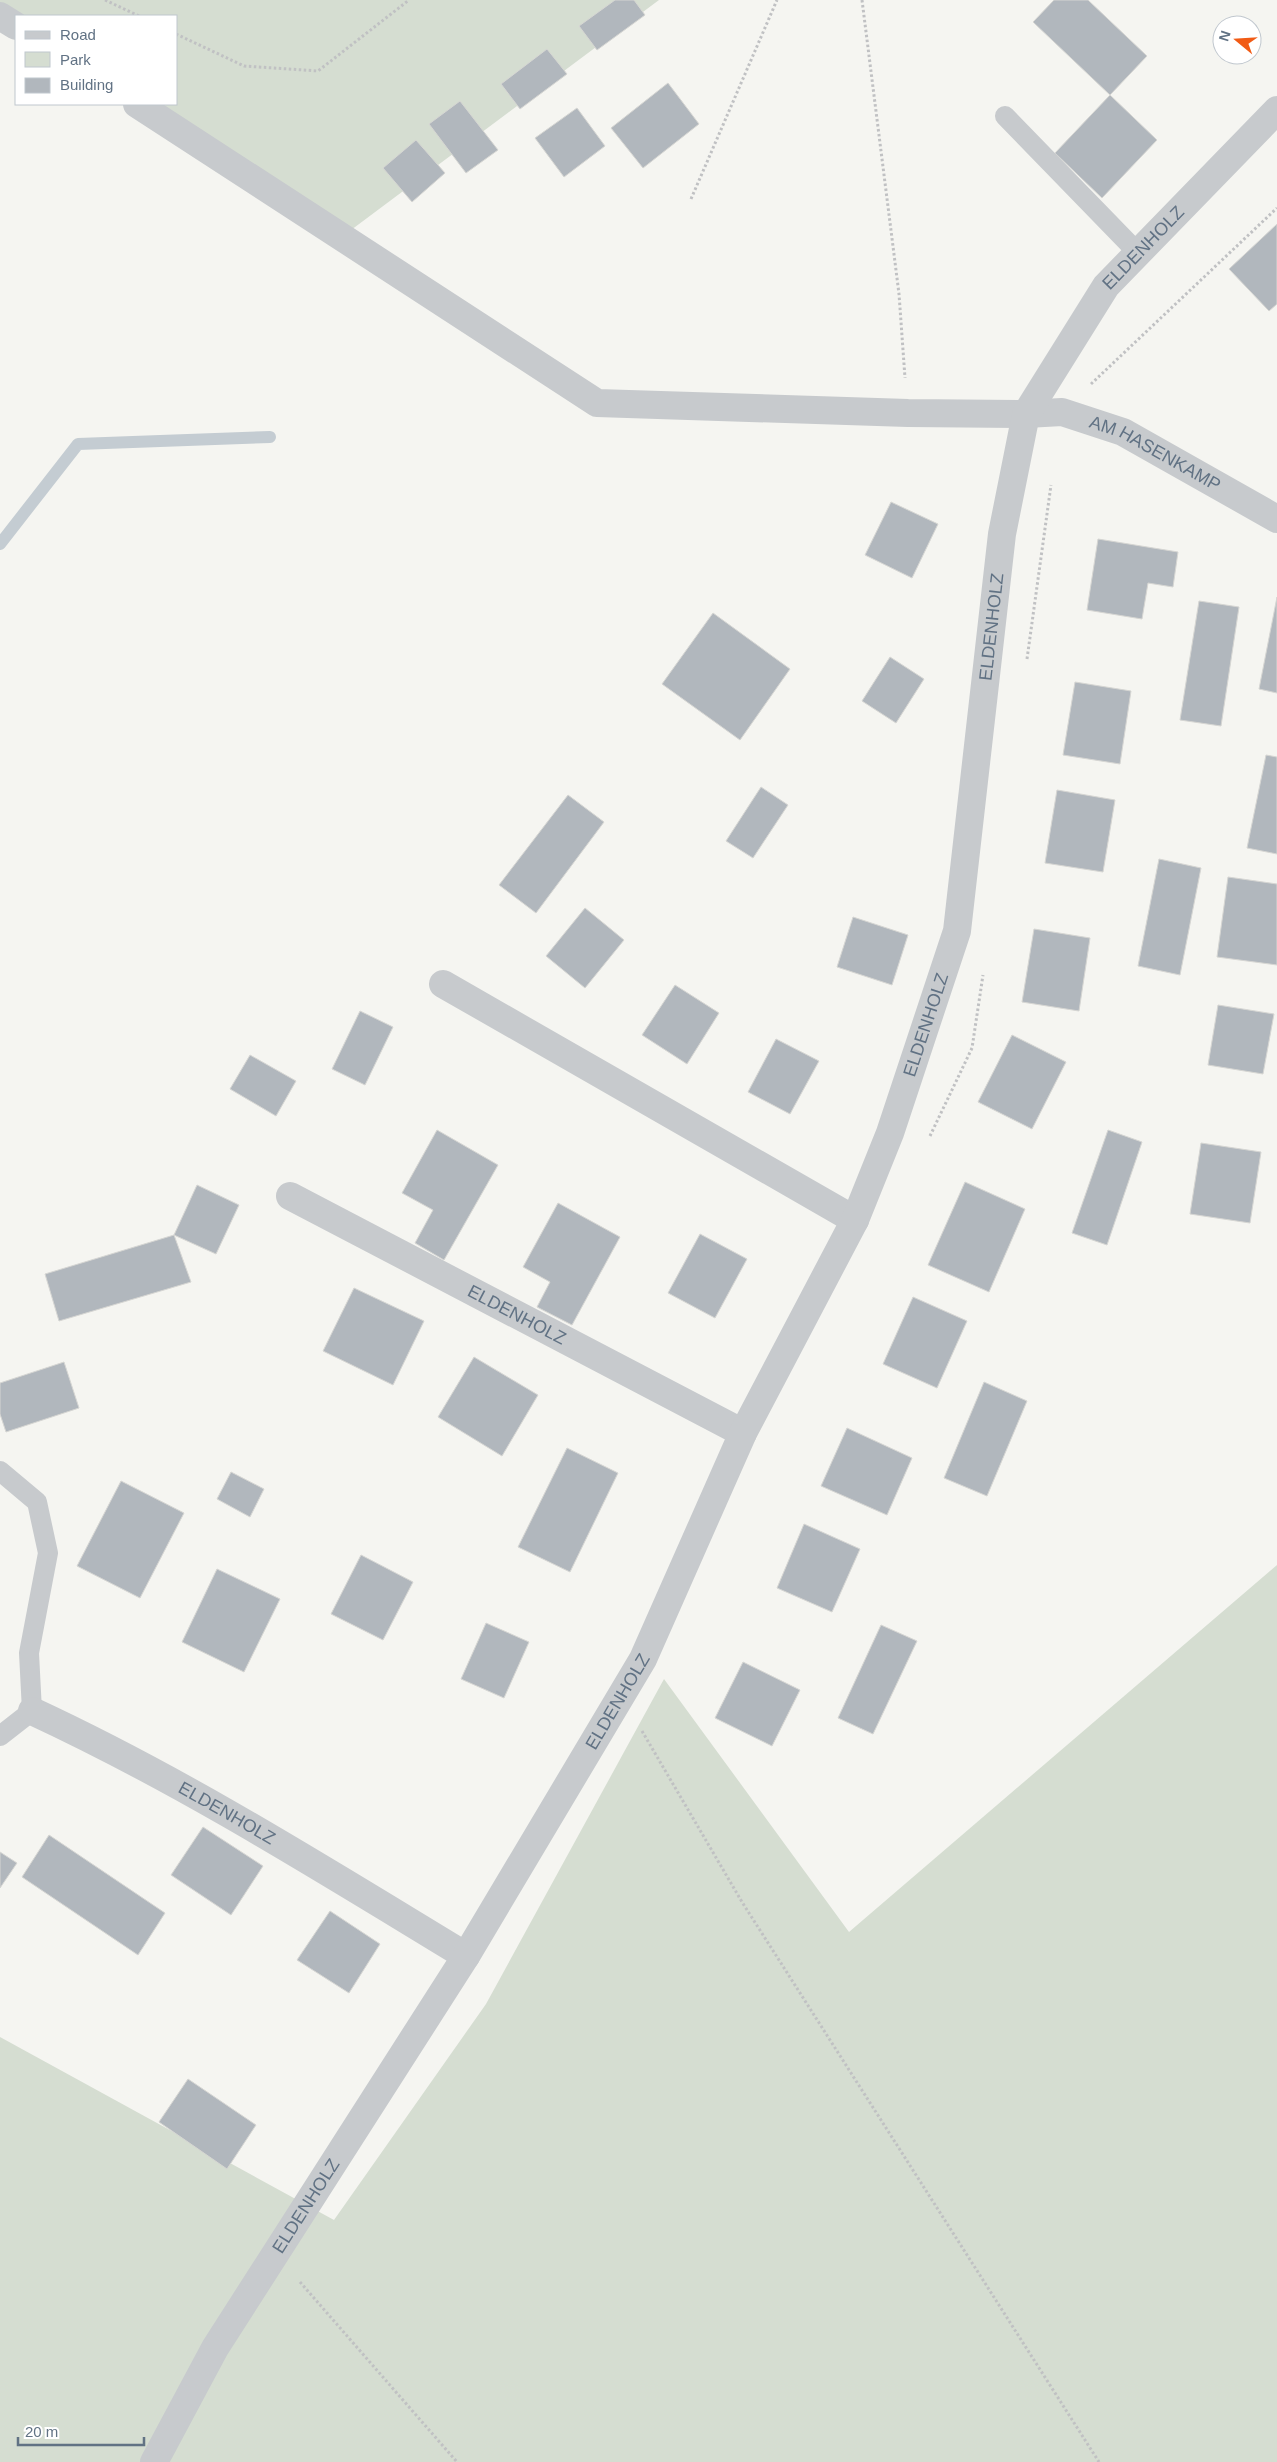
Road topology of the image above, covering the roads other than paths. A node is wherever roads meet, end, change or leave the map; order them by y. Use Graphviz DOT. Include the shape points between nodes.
graph roads {
  1 [pos="0,16"];
  2 [pos="15,25"];
  3 [pos="139,105"];
  4 [pos="1277,110"];
  5 [pos="1005,116"];
  6 [pos="1138,253"];
  7 [pos="1026,414"];
  8 [pos="1277,519"];
  9 [pos="443,984"];
  10 [pos="290,1196"];
  11 [pos="855,1220"];
  12 [pos="743,1434"];
  13 [pos="0,1471"];
  14 [pos="32,1711"];
  15 [pos="0,1736"];
  16 [pos="466,1956"];
  17 [pos="154,2462"];
  1 -- 2 [label="street"];
  3 -- 7 [label="street, AM HASENKAMP" via="598,403"];
  4 -- 6 [label="street, ELDENHOLZ"];
  5 -- 6 [label="lane"];
  6 -- 7 [label="street, ELDENHOLZ" via="1106,286"];
  7 -- 8 [label="street, AM HASENKAMP" via="1062,412 1123,432"];
  7 -- 11 [label="street, ELDENHOLZ" via="1002,534 956,931 890,1133"];
  9 -- 11 [label="street"];
  10 -- 12 [label="street, ELDENHOLZ"];
  11 -- 12 [label="street, ELDENHOLZ"];
  12 -- 16 [label="street, ELDENHOLZ" via="643,1660"];
  13 -- 14 [label="lane" via="37,1502 48,1553 29,1653"];
  14 -- 15 [label="lane"];
  14 -- 16 [label="street, ELDENHOLZ" via="106,1745 230,1814"];
  16 -- 17 [label="street, ELDENHOLZ" via="215,2348"];
}
